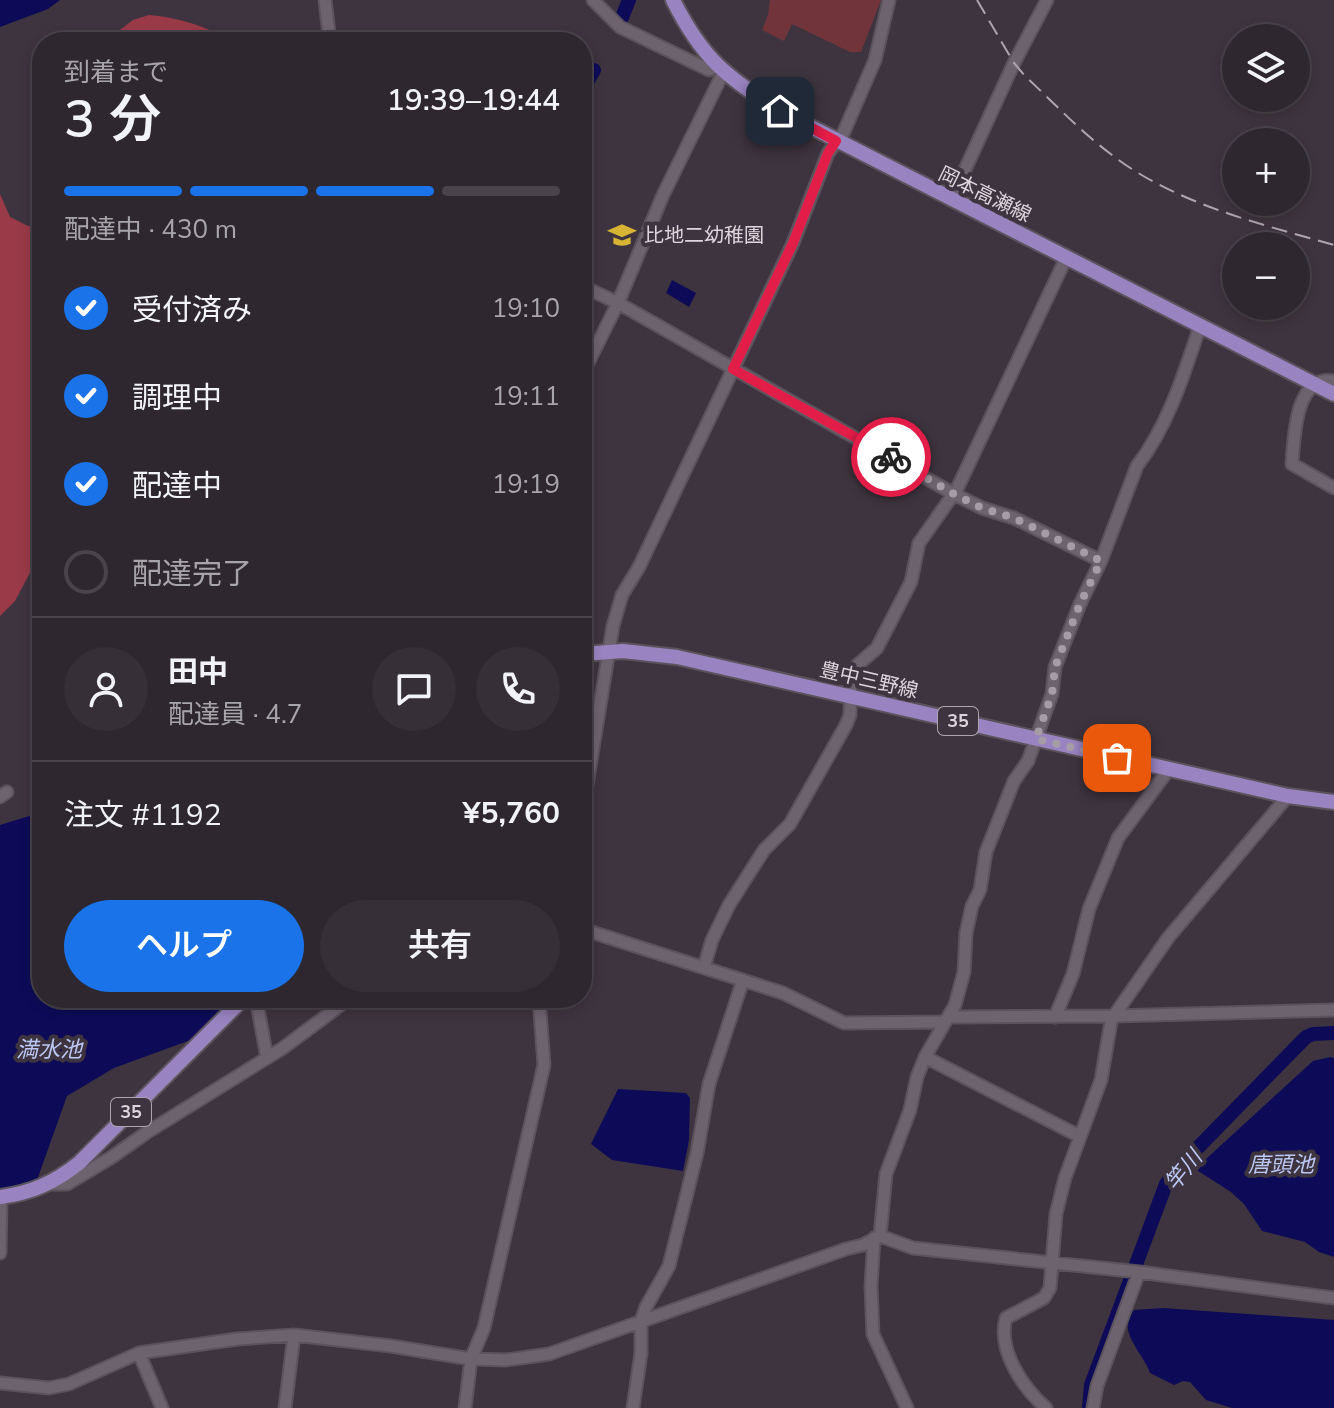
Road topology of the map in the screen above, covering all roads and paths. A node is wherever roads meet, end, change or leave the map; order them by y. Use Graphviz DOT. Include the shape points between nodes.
graph roads {
  1 [pos="325,0"];
  2 [pos="593,0"];
  3 [pos="673,0"];
  4 [pos="889,0"];
  5 [pos="1047,0"];
  6 [pos="329,32"];
  7 [pos="720,70"];
  8 [pos="836,141"];
  9 [pos="951,200"];
  10 [pos="1067,256"];
  11 [pos="592,291"];
  12 [pos="618,303"];
  13 [pos="1200,326"];
  14 [pos="592,355"];
  15 [pos="733,369"];
  16 [pos="1334,381"];
  17 [pos="1314,384"];
  18 [pos="1334,394"];
  19 [pos="1334,488"];
  20 [pos="954,494"];
  21 [pos="1101,561"];
  22 [pos="610,651"];
  23 [pos="592,653"];
  24 [pos="850,696"];
  25 [pos="1036,739"];
  26 [pos="592,750"];
  27 [pos="1169,769"];
  28 [pos="1288,796"];
  29 [pos="1334,802"];
  30 [pos="592,932"];
  31 [pos="704,967"];
  32 [pos="743,980"];
  33 [pos="234,1008"];
  34 [pos="258,1008"];
  35 [pos="336,1008"];
  36 [pos="540,1008"];
  37 [pos="1334,1010"];
  38 [pos="1113,1016"];
  39 [pos="1055,1017"];
  40 [pos="947,1020"];
  41 [pos="925,1057"];
  42 [pos="267,1058"];
  43 [pos="1079,1136"];
  44 [pos="48,1184"];
  45 [pos="0,1197"];
  46 [pos="877,1237"];
  47 [pos="0,1253"];
  48 [pos="1051,1262"];
  49 [pos="1139,1272"];
  50 [pos="1334,1298"];
  51 [pos="641,1321"];
  52 [pos="294,1335"];
  53 [pos="139,1353"];
  54 [pos="471,1359"];
  55 [pos="0,1383"];
  56 [pos="162,1408"];
  57 [pos="285,1408"];
  58 [pos="465,1408"];
  59 [pos="633,1408"];
  60 [pos="907,1408"];
  61 [pos="1046,1408"];
  62 [pos="1093,1408"];
  1 -- 6 [label="street"];
  2 -- 7 [label="street" via="620,27 709,70"];
  3 -- 7 [label="main road, 岡本高瀬線"];
  4 -- 8 [label="street" via="875,60"];
  5 -- 9 [label="street"];
  7 -- 8 [label="main road, 岡本高瀬線"];
  7 -- 12 [label="street"];
  8 -- 9 [label="main road, 岡本高瀬線"];
  8 -- 15 [label="street"];
  9 -- 10 [label="main road, 岡本高瀬線"];
  10 -- 13 [label="main road, 岡本高瀬線"];
  10 -- 20 [label="street"];
  11 -- 12 [label="street"];
  12 -- 14 [label="street"];
  12 -- 15 [label="street"];
  13 -- 17 [label="main road, 岡本高瀬線"];
  13 -- 21 [label="street" via="1177,394 1137,466"];
  15 -- 20 [label="street"];
  15 -- 22 [label="street" via="622,595"];
  16 -- 17 [label="street"];
  17 -- 18 [label="main road, 岡本高瀬線"];
  17 -- 19 [label="street" via="1296,420 1292,464"];
  20 -- 21 [label="street"];
  20 -- 24 [label="street" via="926,529 911,582 877,648 854,668"];
  21 -- 25 [label="street" via="1055,667"];
  22 -- 23 [label="main road, 豊中三野線 / 35"];
  22 -- 24 [label="main road, 豊中三野線 / 35" via="677,657"];
  22 -- 26 [label="street"];
  24 -- 25 [label="main road, 豊中三野線 / 35"];
  24 -- 31 [label="street" via="846,725 790,824 764,850 729,905"];
  25 -- 27 [label="main road, 豊中三野線 / 35"];
  25 -- 40 [label="street" via="986,852 966,933 964,972"];
  27 -- 28 [label="main road, 豊中三野線 / 35"];
  27 -- 39 [label="street" via="1111,852"];
  28 -- 29 [label="main road, 豊中三野線 / 35"];
  28 -- 38 [label="street" via="1168,938"];
  30 -- 31 [label="street"];
  31 -- 32 [label="street"];
  32 -- 40 [label="street" via="844,1023"];
  32 -- 51 [label="street" via="709,1084 669,1266"];
  33 -- 44 [label="main road, 35" via="79,1163"];
  34 -- 42 [label="street"];
  35 -- 42 [label="street"];
  36 -- 54 [label="street" via="544,1065 484,1328"];
  37 -- 38 [label="street"];
  38 -- 39 [label="street"];
  38 -- 43 [label="street" via="1101,1080"];
  39 -- 40 [label="street"];
  40 -- 41 [label="street"];
  41 -- 43 [label="street"];
  41 -- 46 [label="street" via="886,1174"];
  42 -- 44 [label="street" via="67,1184"];
  43 -- 48 [label="street" via="1056,1214"];
  44 -- 45 [label="main road, 35"];
  45 -- 47 [label="street"];
  46 -- 48 [label="street" via="913,1248"];
  46 -- 51 [label="street"];
  46 -- 60 [label="street" via="873,1334"];
  48 -- 49 [label="street"];
  48 -- 61 [label="street" via="1044,1298 1006,1318 1004,1326 1013,1365"];
  49 -- 50 [label="street"];
  49 -- 62 [label="street"];
  51 -- 54 [label="street" via="549,1354"];
  51 -- 59 [label="street"];
  52 -- 53 [label="street"];
  52 -- 54 [label="street"];
  52 -- 57 [label="street"];
  53 -- 55 [label="street" via="69,1384 30,1388"];
  53 -- 56 [label="street"];
  54 -- 58 [label="street"];
}
